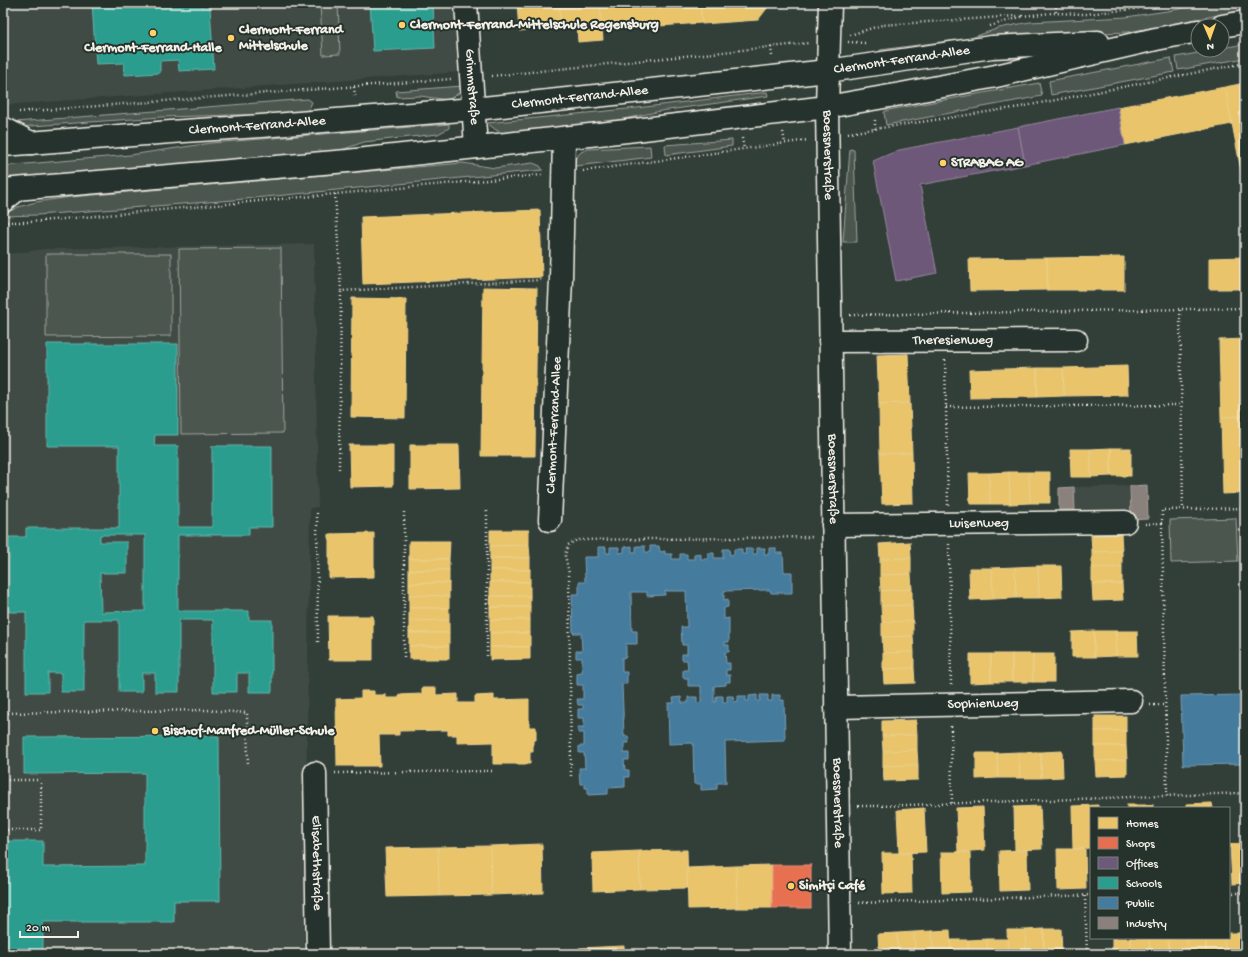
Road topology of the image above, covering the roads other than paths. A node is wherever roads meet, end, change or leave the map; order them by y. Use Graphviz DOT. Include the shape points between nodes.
graph roads {
  1 [pos="466,3"];
  2 [pos="830,3"];
  3 [pos="1245,22"];
  4 [pos="1230,25"];
  5 [pos="1190,33"];
  6 [pos="1156,39"];
  7 [pos="828,71"];
  8 [pos="827,107"];
  9 [pos="474,109"];
  10 [pos="10,120"];
  11 [pos="564,138"];
  12 [pos="31,143"];
  13 [pos="3,145"];
  14 [pos="476,147"];
  15 [pos="8,193"];
  16 [pos="1076,340"];
  17 [pos="830,341"];
  18 [pos="550,520"];
  19 [pos="1125,522"];
  20 [pos="833,531"];
  21 [pos="1131,701"];
  22 [pos="836,707"];
  23 [pos="315,773"];
  24 [pos="318,954"];
  25 [pos="840,954"];
  1 -- 9 [label="main road, Grimmstraße"];
  2 -- 7 [label="main road, Boessnerstraße"];
  3 -- 4 [label="main road"];
  5 -- 6 [label="main road, Clermont-Ferrand-Allee"];
  6 -- 7 [label="main road, Clermont-Ferrand-Allee" via="992,47"];
  6 -- 8 [label="main road, Clermont-Ferrand-Allee" via="996,76"];
  7 -- 8 [label="main road, Boessnerstraße"];
  7 -- 9 [label="main road, Clermont-Ferrand-Allee"];
  8 -- 11 [label="main road, Clermont-Ferrand-Allee"];
  8 -- 17 [label="main road, Boessnerstraße"];
  9 -- 12 [label="main road, Clermont-Ferrand-Allee"];
  9 -- 14 [label="main road, Grimmstraße"];
  10 -- 12 [label="main road"];
  11 -- 14 [label="main road, Clermont-Ferrand-Allee"];
  11 -- 18 [label="main road, Clermont-Ferrand-Allee" via="561,279"];
  12 -- 13 [label="main road, Clermont-Ferrand-Allee"];
  14 -- 15 [label="main road, Clermont-Ferrand-Allee"];
  16 -- 17 [label="main road, Theresienweg"];
  17 -- 20 [label="main road, Boessnerstraße"];
  19 -- 20 [label="main road, Luisenweg" via="948,524"];
  20 -- 22 [label="main road, Boessnerstraße"];
  21 -- 22 [label="main road, Sophienweg"];
  22 -- 25 [label="main road, Boessnerstraße"];
  23 -- 24 [label="main road, Elisabethstraße"];
}
